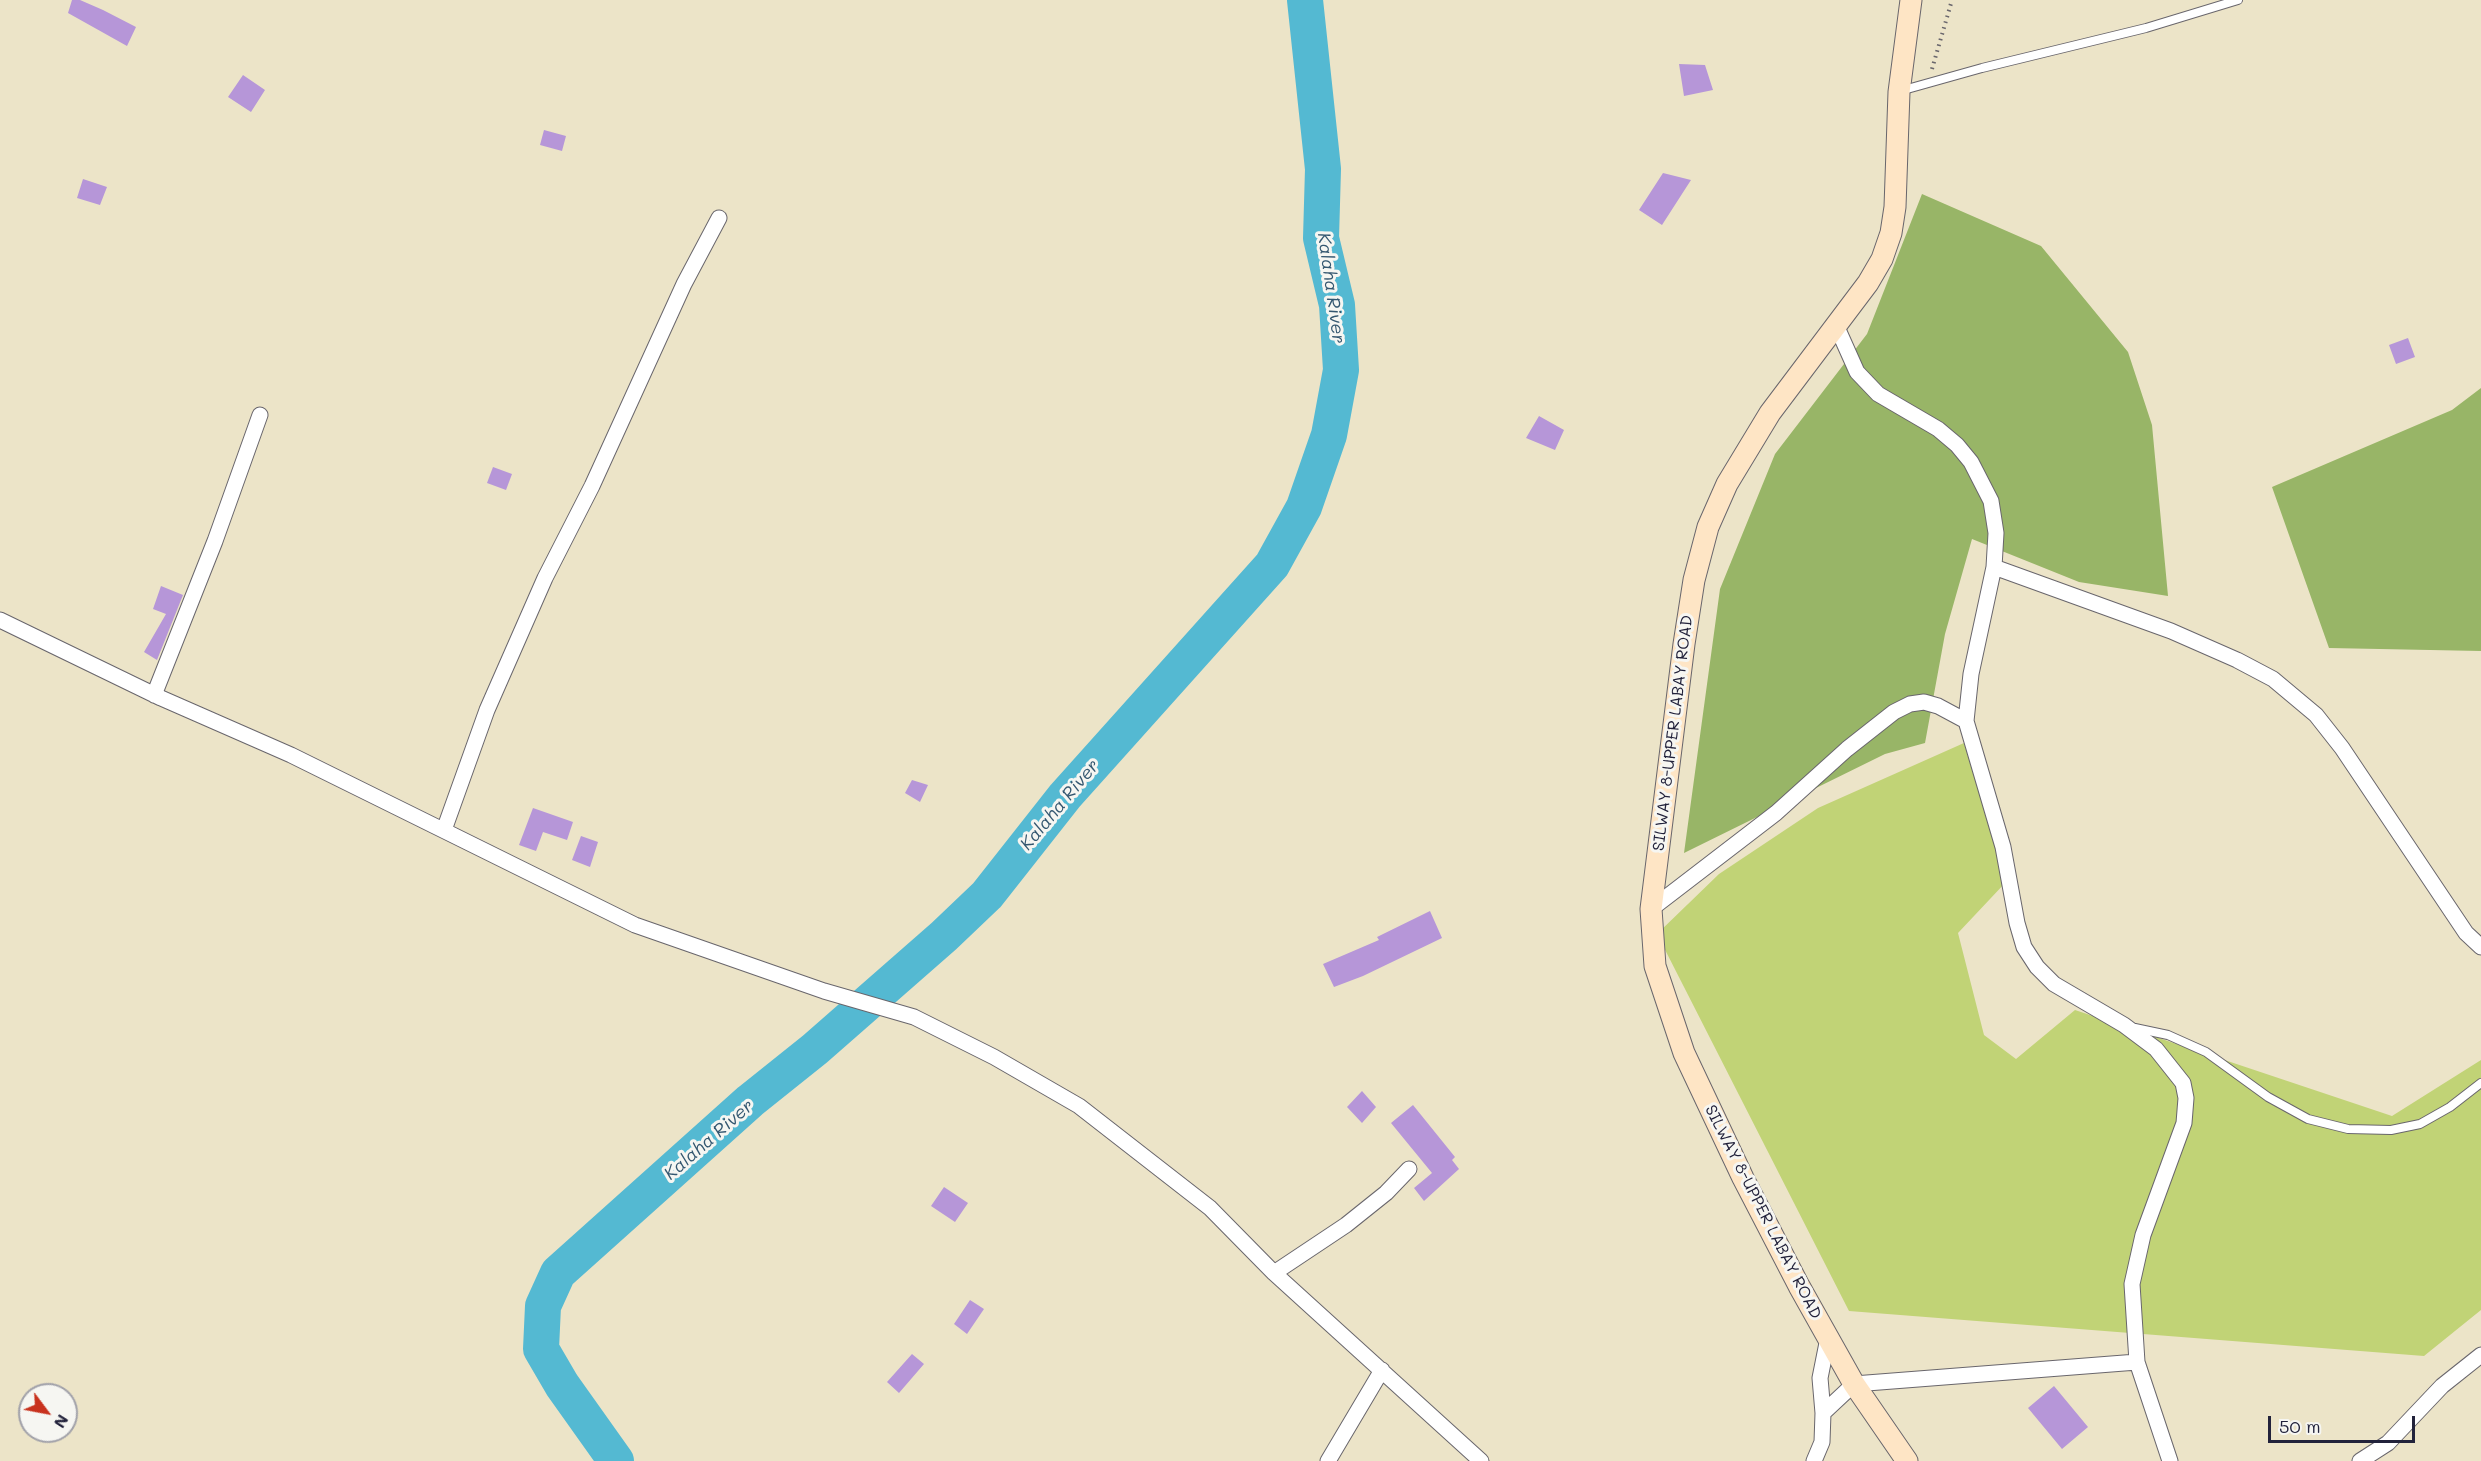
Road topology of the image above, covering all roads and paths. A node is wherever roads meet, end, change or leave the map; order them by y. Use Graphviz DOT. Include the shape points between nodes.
graph roads {
  1 [pos="1911,0"];
  2 [pos="1952,0"];
  3 [pos="2238,0"];
  4 [pos="1928,84"];
  5 [pos="1899,92"];
  6 [pos="719,218"];
  7 [pos="1836,326"];
  8 [pos="260,415"];
  9 [pos="1994,567"];
  10 [pos="0,620"];
  11 [pos="154,694"];
  12 [pos="1966,720"];
  13 [pos="444,830"];
  14 [pos="1651,909"];
  15 [pos="2481,947"];
  16 [pos="2124,1025"];
  17 [pos="2481,1083"];
  18 [pos="1409,1169"];
  19 [pos="1274,1272"];
  20 [pos="1828,1338"];
  21 [pos="2481,1355"];
  22 [pos="2137,1362"];
  23 [pos="1382,1370"];
  24 [pos="1854,1384"];
  25 [pos="1823,1413"];
  26 [pos="1328,1461"];
  27 [pos="1481,1461"];
  28 [pos="1814,1461"];
  29 [pos="1907,1461"];
  30 [pos="2170,1461"];
  31 [pos="2360,1461"];
  1 -- 5 [label="main road, SILWAY 8-UPPER LABAY ROAD"];
  2 -- 4 [label="path"];
  3 -- 4 [label="lane"];
  4 -- 5 [label="lane"];
  5 -- 7 [label="main road, SILWAY 8-UPPER LABAY ROAD" via="1892,233 1868,284"];
  6 -- 13 [label="street" via="545,578 488,710"];
  7 -- 9 [label="street" via="1857,372 1878,394 1938,429 1971,462 1991,501 1996,533"];
  7 -- 14 [label="main road, SILWAY 8-UPPER LABAY ROAD" via="1770,413 1727,484 1708,527 1687,623"];
  8 -- 11 [label="street"];
  9 -- 12 [label="street"];
  9 -- 15 [label="street" via="2171,631 2273,679 2316,716 2336,740 2466,933"];
  10 -- 11 [label="street"];
  11 -- 13 [label="street"];
  12 -- 14 [label="street" via="1924,702 1894,712 1776,813"];
  12 -- 16 [label="street" via="2003,847 2024,947 2054,984"];
  13 -- 19 [label="street" via="635,925 824,991 914,1017 954,1034 1079,1106 1210,1208"];
  14 -- 20 [label="main road, SILWAY 8-UPPER LABAY ROAD" via="1654,966 1684,1053 1743,1178"];
  16 -- 17 [label="lane" via="2168,1035 2206,1052 2268,1097 2308,1119 2348,1129 2391,1130 2420,1124"];
  16 -- 22 [label="street" via="2156,1049 2176,1071 2186,1098 2184,1123 2135,1264 2132,1284"];
  18 -- 19 [label="street" via="1346,1225"];
  19 -- 23 [label="street"];
  20 -- 24 [label="main road, SILWAY 8-UPPER LABAY ROAD"];
  20 -- 25 [label="street" via="1820,1378"];
  21 -- 31 [label="street" via="2442,1386 2388,1443"];
  22 -- 24 [label="street"];
  22 -- 30 [label="street"];
  23 -- 26 [label="street"];
  23 -- 27 [label="street"];
  24 -- 25 [label="street"];
  24 -- 29 [label="main road, SILWAY 8-UPPER LABAY ROAD"];
  25 -- 28 [label="street" via="1822,1442"];
}
